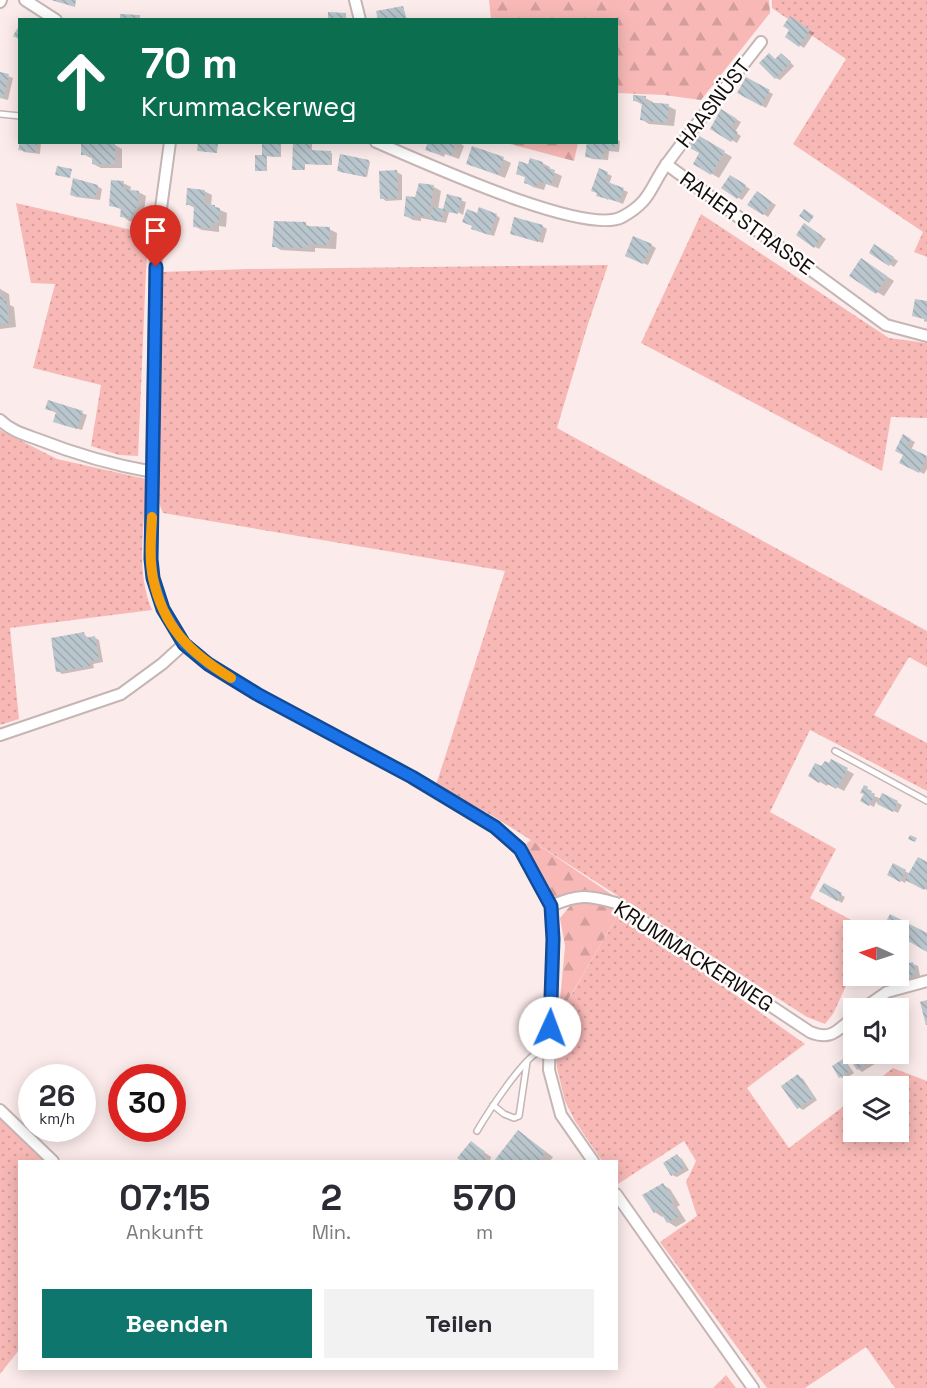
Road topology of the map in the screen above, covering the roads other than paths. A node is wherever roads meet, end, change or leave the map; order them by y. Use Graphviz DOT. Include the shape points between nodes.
graph roads {
  1 [pos="25,0"];
  2 [pos="355,0"];
  3 [pos="53,18"];
  4 [pos="360,18"];
  5 [pos="761,42"];
  6 [pos="0,114"];
  7 [pos="18,116"];
  8 [pos="170,144"];
  9 [pos="381,144"];
  10 [pos="666,164"];
  11 [pos="927,336"];
  12 [pos="0,420"];
  13 [pos="153,472"];
  14 [pos="184,644"];
  15 [pos="0,735"];
  16 [pos="835,751"];
  17 [pos="927,801"];
  18 [pos="551,906"];
  19 [pos="927,981"];
  20 [pos="878,998"];
  21 [pos="843,1026"];
  22 [pos="549,1050"];
  23 [pos="527,1062"];
  24 [pos="493,1105"];
  25 [pos="0,1110"];
  26 [pos="477,1131"];
  27 [pos="52,1160"];
  28 [pos="592,1160"];
  29 [pos="618,1197"];
  30 [pos="753,1388"];
  1 -- 3 [label="street"];
  2 -- 4 [label="street"];
  5 -- 10 [label="street, HAASNÜST"];
  6 -- 7 [label="lane"];
  8 -- 13 [label="street" via="156,245"];
  9 -- 10 [label="street, RAHER STRASSE" via="474,183 564,214 600,221 621,218 647,200"];
  10 -- 11 [label="street, RAHER STRASSE" via="886,325"];
  12 -- 13 [label="street" via="8,428 58,448 116,466"];
  13 -- 14 [label="street" via="153,578 163,609"];
  14 -- 15 [label="street" via="121,694"];
  14 -- 18 [label="street" via="257,694 412,777 495,827 520,849"];
  16 -- 17 [label="lane"];
  18 -- 21 [label="street, KRUMMACKERWEG" via="590,895 616,903 810,1032 830,1036"];
  18 -- 22 [label="street"];
  19 -- 20 [label="street"];
  22 -- 23 [label="lane" via="539,1051"];
  22 -- 28 [label="street" via="549,1070 561,1115"];
  23 -- 24 [label="lane"];
  23 -- 24 [label="lane" via="519,1116 504,1114"];
  24 -- 26 [label="lane"];
  25 -- 27 [label="street"];
  29 -- 30 [label="street"];
}
